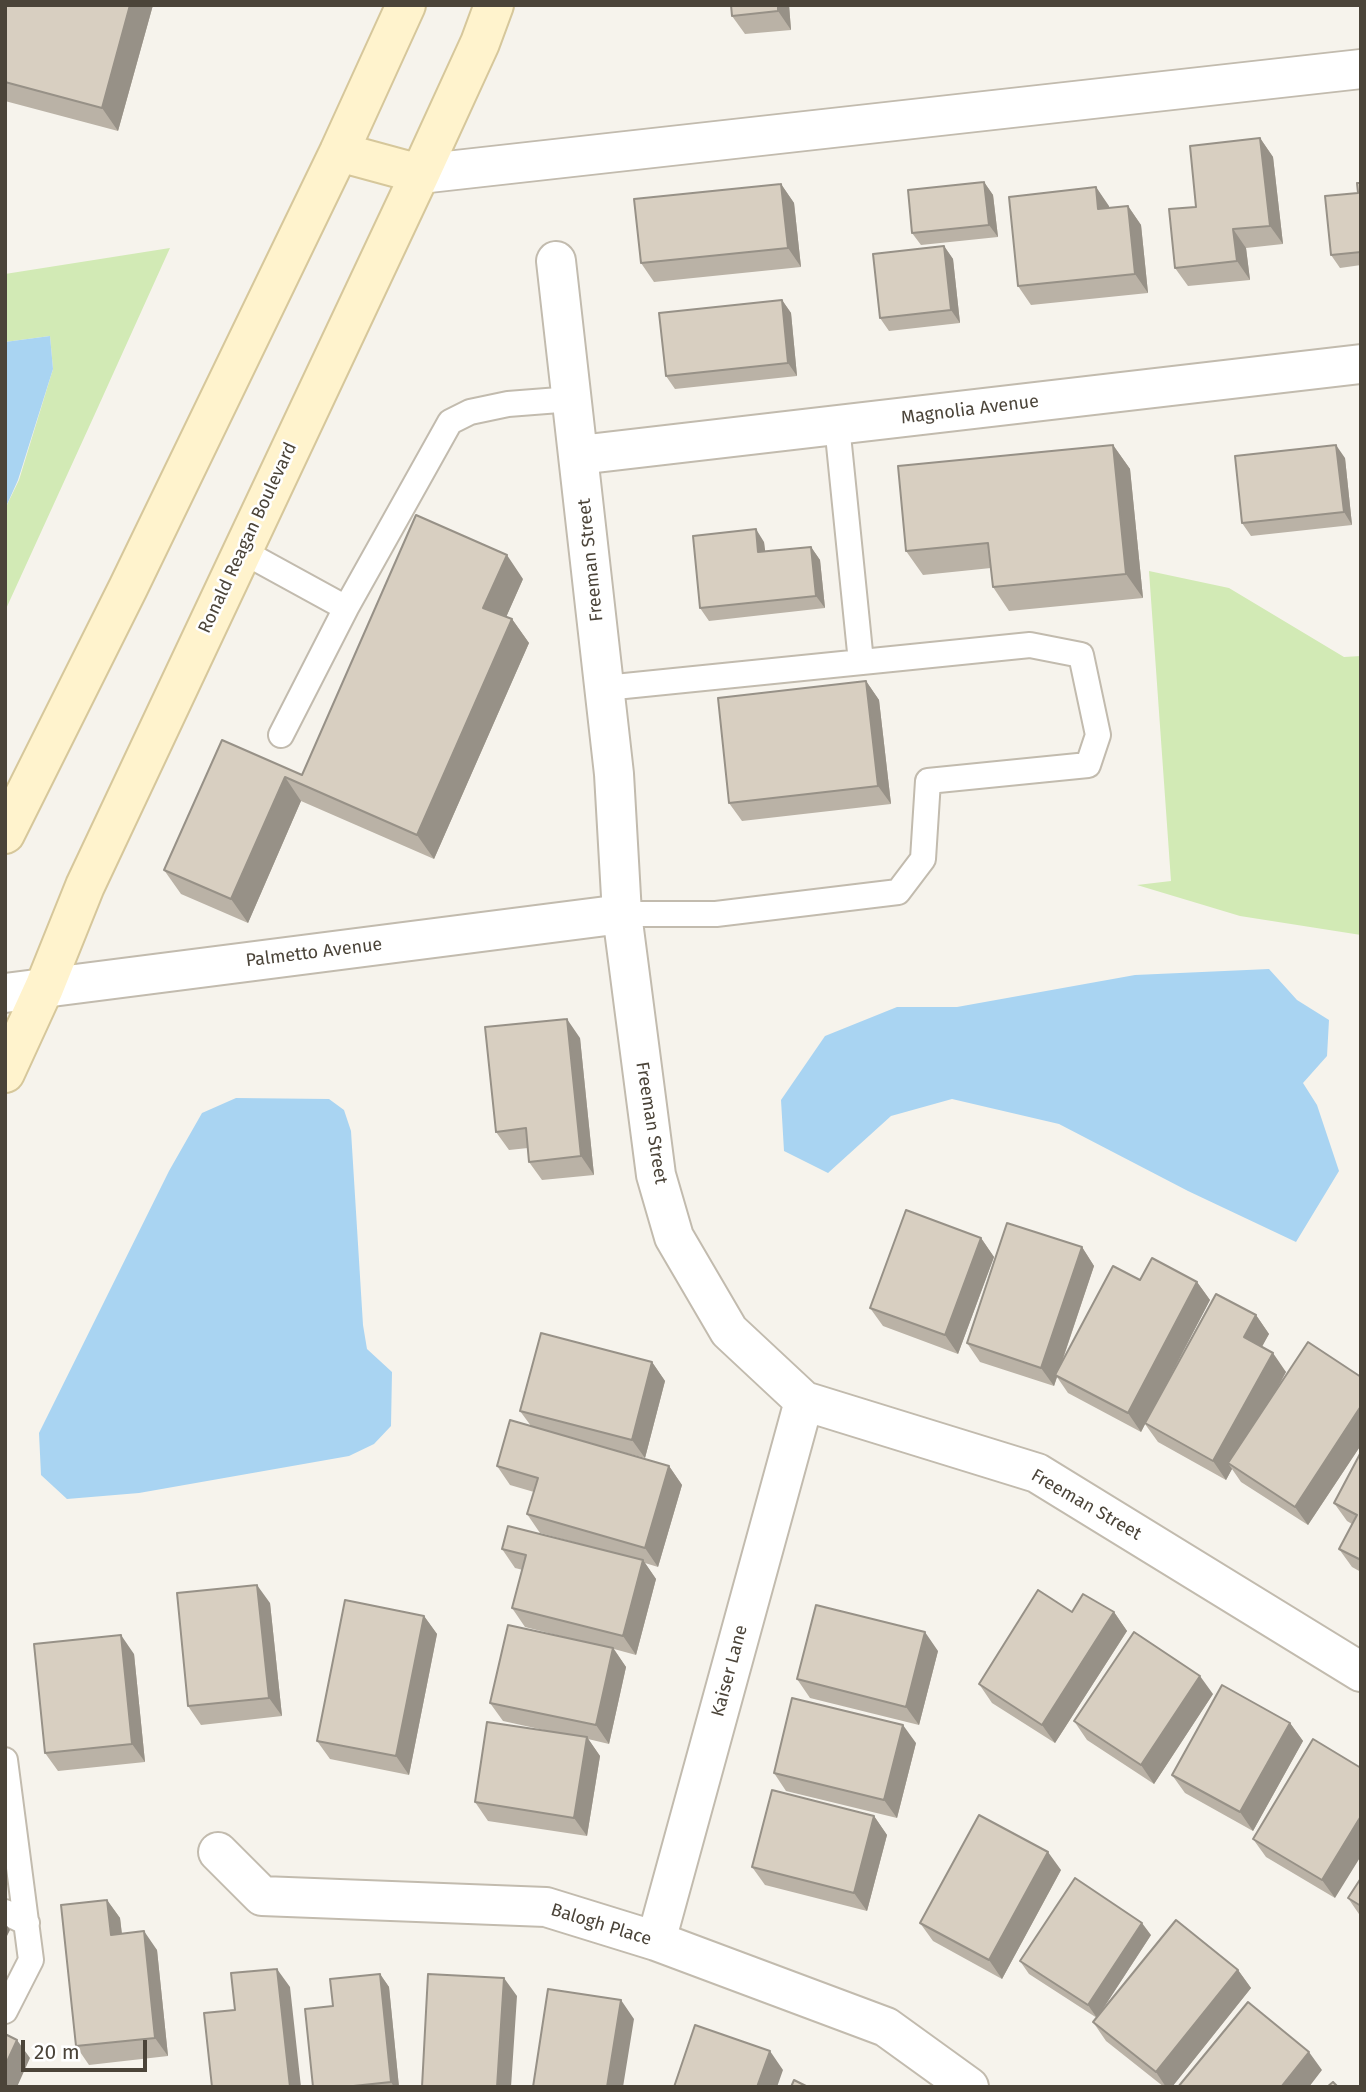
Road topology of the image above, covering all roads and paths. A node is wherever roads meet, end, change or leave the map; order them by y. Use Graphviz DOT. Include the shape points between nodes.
graph roads {
  1 [pos="406,5"];
  2 [pos="494,5"];
  3 [pos="1361,69"];
  4 [pos="339,152"];
  5 [pos="420,174"];
  6 [pos="556,261"];
  7 [pos="1361,364"];
  8 [pos="572,399"];
  9 [pos="837,425"];
  10 [pos="579,455"];
  11 [pos="242,551"];
  12 [pos="346,608"];
  13 [pos="861,662"];
  14 [pos="605,688"];
  15 [pos="281,735"];
  16 [pos="5,834"];
  17 [pos="622,914"];
  18 [pos="44,988"];
  19 [pos="5,993"];
  20 [pos="5,1073"];
  21 [pos="804,1401"];
  22 [pos="1361,1672"];
  23 [pos="5,1760"];
  24 [pos="218,1852"];
  25 [pos="16,1917"];
  26 [pos="656,1941"];
  27 [pos="5,2011"];
  28 [pos="969,2087"];
  1 -- 4 [label="main road"];
  2 -- 5 [label="main road, Ronald Reagan Boulevard"];
  3 -- 5 [label="street"];
  4 -- 5 [label="main road"];
  4 -- 16 [label="main road"];
  5 -- 11 [label="main road, Ronald Reagan Boulevard"];
  6 -- 8 [label="street, Freeman Street"];
  7 -- 9 [label="street, Magnolia Avenue"];
  8 -- 10 [label="street, Freeman Street"];
  8 -- 12 [label="lane" via="508,404 470,412 450,422"];
  9 -- 10 [label="street, Magnolia Avenue"];
  9 -- 13 [label="lane"];
  10 -- 14 [label="street, Freeman Street"];
  11 -- 12 [label="lane"];
  11 -- 18 [label="main road, Ronald Reagan Boulevard" via="85,886"];
  12 -- 15 [label="lane"];
  13 -- 14 [label="lane"];
  13 -- 17 [label="lane" via="1030,645 1081,655 1098,735 1088,765 928,781 923,859 898,892 716,914"];
  14 -- 17 [label="street, Freeman Street"];
  17 -- 18 [label="street, Palmetto Avenue"];
  17 -- 21 [label="street, Freeman Street" via="656,1175 674,1237 729,1331"];
  18 -- 19 [label="street, Palmetto Avenue"];
  18 -- 20 [label="main road, Ronald Reagan Boulevard"];
  21 -- 22 [label="street, Freeman Street" via="1037,1474"];
  21 -- 26 [label="street, Kaiser Lane"];
  23 -- 25 [label="lane"];
  24 -- 26 [label="street, Balogh Place" via="262,1896 546,1908"];
  25 -- 27 [label="lane" via="30,1959"];
  26 -- 28 [label="street, Balogh Place" via="886,2027"];
}
